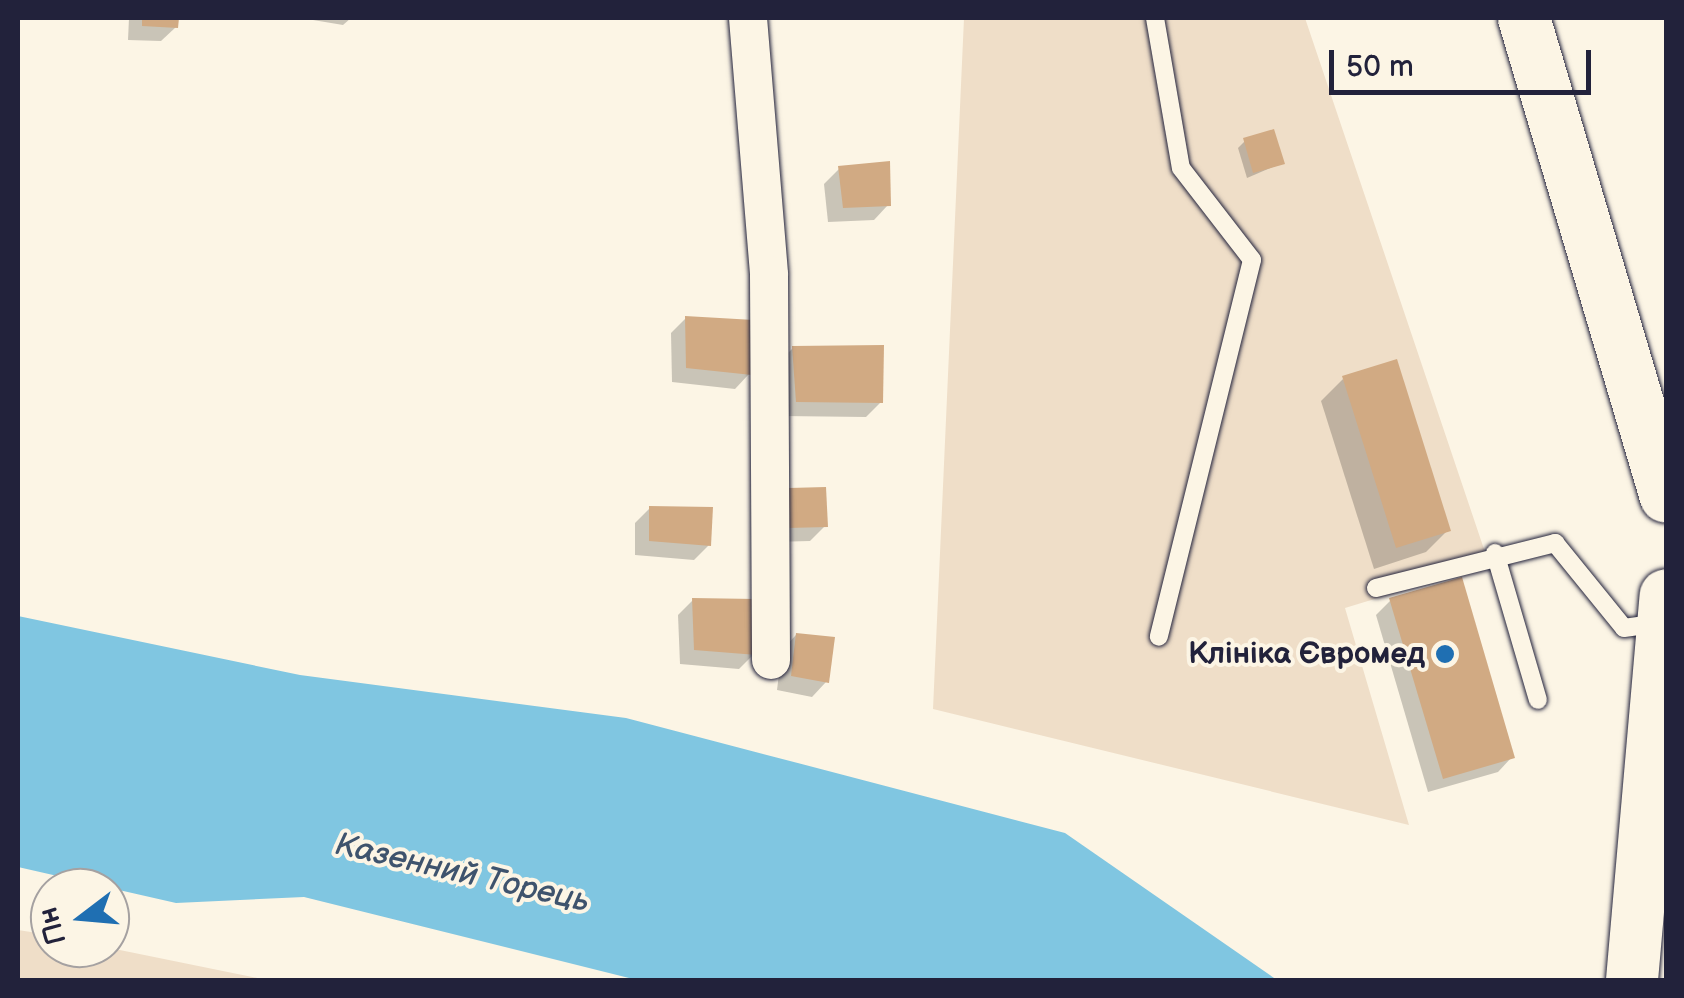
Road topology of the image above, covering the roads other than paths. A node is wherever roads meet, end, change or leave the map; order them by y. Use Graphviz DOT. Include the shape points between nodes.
graph roads {
  1 [pos="748,18"];
  2 [pos="1155,18"];
  3 [pos="1524,18"];
  4 [pos="1666,496"];
  5 [pos="1495,553"];
  6 [pos="1376,588"];
  7 [pos="1664,609"];
  8 [pos="1159,637"];
  9 [pos="770,660"];
  10 [pos="1538,700"];
  11 [pos="1658,740"];
  12 [pos="1632,980"];
  1 -- 9 [label="street" via="768,275"];
  2 -- 8 [label="lane" via="1181,168 1252,260"];
  3 -- 4 [label="main road"];
  5 -- 6 [label="lane"];
  5 -- 7 [label="lane" via="1555,543 1624,628"];
  5 -- 10 [label="lane"];
  7 -- 11 [label="main road"];
  11 -- 12 [label="main road"];
}
